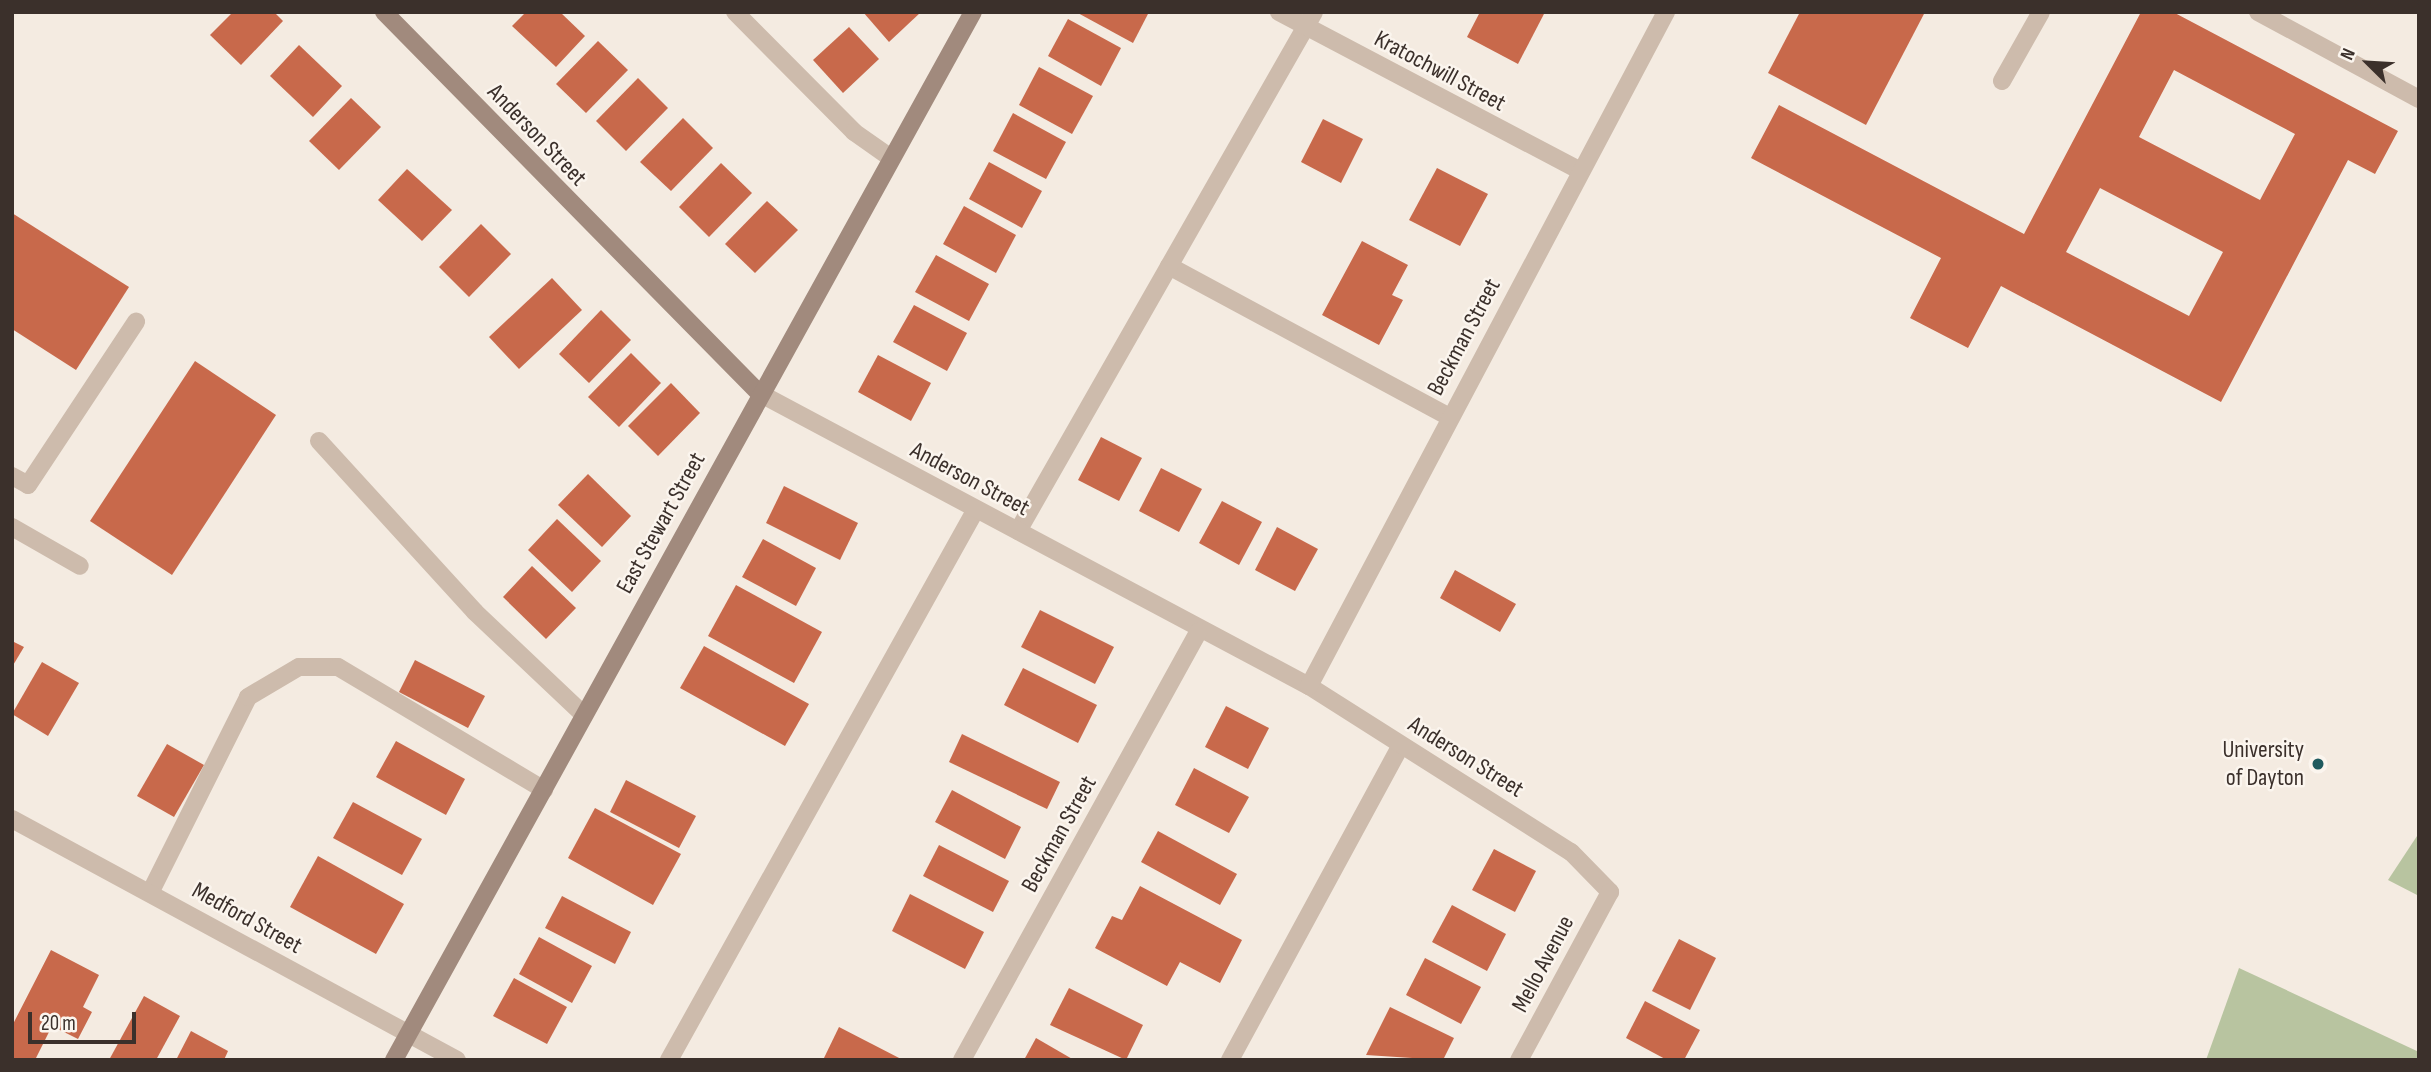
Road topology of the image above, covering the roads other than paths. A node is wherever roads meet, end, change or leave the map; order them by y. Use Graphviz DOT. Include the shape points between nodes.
graph roads {
  1 [pos="384,12"];
  2 [pos="735,12"];
  3 [pos="973,12"];
  4 [pos="1279,12"];
  5 [pos="1666,12"];
  6 [pos="2041,12"];
  7 [pos="2258,12"];
  8 [pos="1310,19"];
  9 [pos="2002,81"];
  10 [pos="2419,99"];
  11 [pos="891,158"];
  12 [pos="1580,171"];
  13 [pos="1169,266"];
  14 [pos="136,322"];
  15 [pos="759,393"];
  16 [pos="1450,417"];
  17 [pos="319,442"];
  18 [pos="12,476"];
  19 [pos="975,511"];
  20 [pos="12,527"];
  21 [pos="1018,531"];
  22 [pos="80,566"];
  23 [pos="1198,632"];
  24 [pos="1309,686"];
  25 [pos="584,715"];
  26 [pos="1401,745"];
  27 [pos="544,790"];
  28 [pos="12,820"];
  29 [pos="1610,891"];
  30 [pos="150,893"];
  31 [pos="408,1035"];
  32 [pos="394,1060"];
  33 [pos="457,1060"];
  34 [pos="669,1060"];
  35 [pos="962,1060"];
  36 [pos="1230,1060"];
  37 [pos="1518,1060"];
  1 -- 15 [label="main road, Anderson Street"];
  2 -- 11 [label="street" via="854,132"];
  3 -- 11 [label="main road, East Stewart Street"];
  4 -- 8 [label="street, Kratochwill Street"];
  5 -- 12 [label="street, Beckman Street"];
  6 -- 9 [label="street"];
  7 -- 10 [label="street"];
  8 -- 12 [label="street, Kratochwill Street"];
  8 -- 13 [label="street"];
  11 -- 15 [label="main road, East Stewart Street"];
  12 -- 16 [label="street, Beckman Street"];
  13 -- 16 [label="street"];
  13 -- 21 [label="street"];
  14 -- 18 [label="street" via="28,485"];
  15 -- 19 [label="street, Anderson Street"];
  15 -- 25 [label="main road, East Stewart Street"];
  16 -- 24 [label="street, Beckman Street"];
  17 -- 25 [label="street" via="475,612"];
  19 -- 21 [label="street, Anderson Street"];
  19 -- 34 [label="street"];
  20 -- 22 [label="street"];
  21 -- 23 [label="street, Anderson Street"];
  23 -- 24 [label="street, Anderson Street"];
  23 -- 35 [label="street, Beckman Street"];
  24 -- 26 [label="street, Anderson Street"];
  25 -- 27 [label="main road, East Stewart Street"];
  26 -- 29 [label="street, Anderson Street" via="1570,852"];
  26 -- 36 [label="street"];
  27 -- 30 [label="street" via="338,667 299,667 248,696"];
  27 -- 31 [label="main road, East Stewart Street"];
  28 -- 30 [label="street, Medford Street"];
  29 -- 37 [label="street, Mello Avenue"];
  30 -- 31 [label="street, Medford Street"];
  31 -- 32 [label="main road, East Stewart Street"];
  31 -- 33 [label="street, Medford Street"];
}
